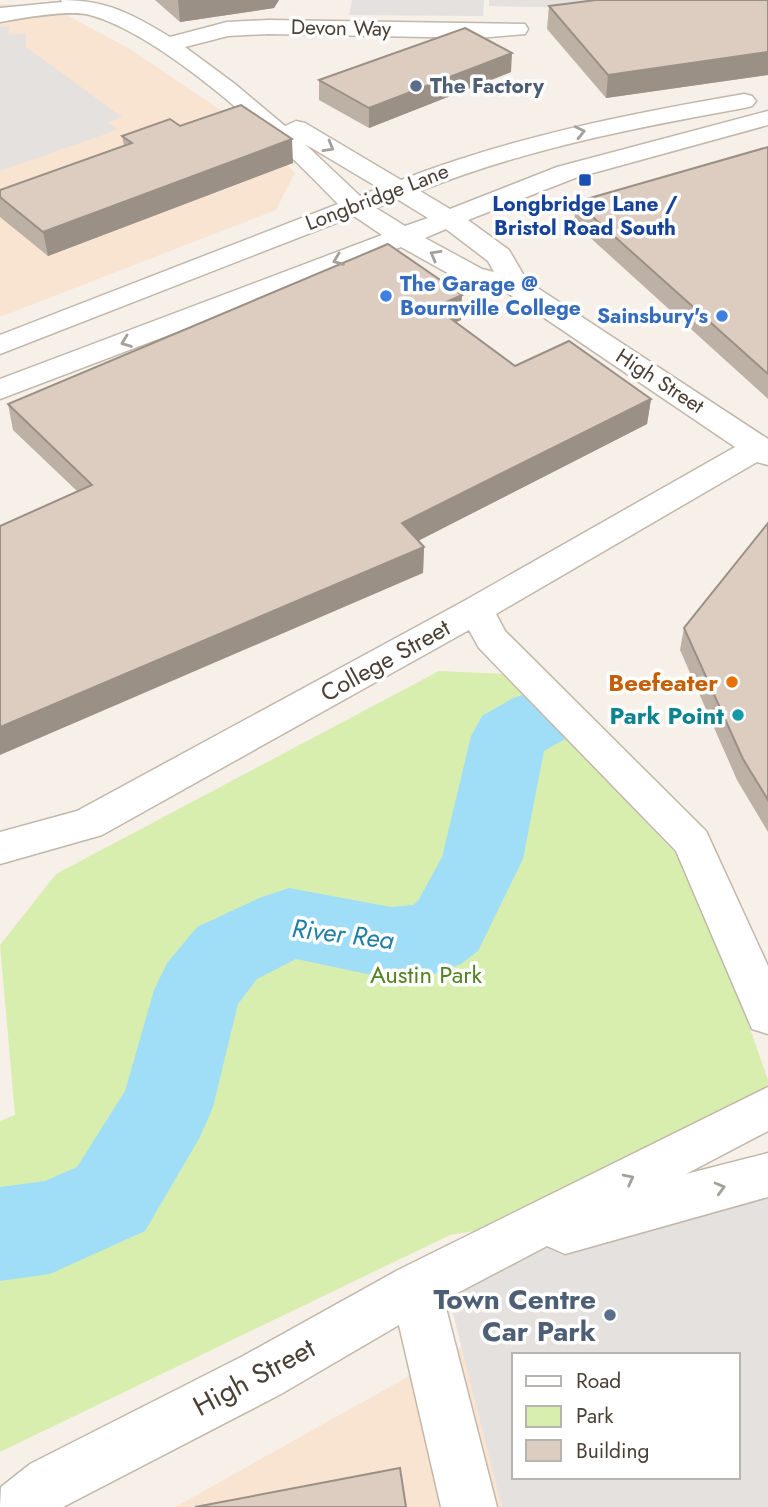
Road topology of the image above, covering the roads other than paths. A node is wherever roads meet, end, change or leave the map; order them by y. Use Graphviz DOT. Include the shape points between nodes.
graph roads {
  1 [pos="81,4"];
  2 [pos="0,15"];
  3 [pos="517,29"];
  4 [pos="167,44"];
  5 [pos="227,89"];
  6 [pos="768,97"];
  7 [pos="768,111"];
  8 [pos="768,118"];
  9 [pos="398,188"];
  10 [pos="421,203"];
  11 [pos="365,211"];
  12 [pos="449,219"];
  13 [pos="402,236"];
  14 [pos="516,286"];
  15 [pos="0,345"];
  16 [pos="0,360"];
  17 [pos="0,389"];
  18 [pos="764,451"];
  19 [pos="476,610"];
  20 [pos="0,848"];
  21 [pos="759,969"];
  22 [pos="768,1015"];
  23 [pos="768,1108"];
  24 [pos="768,1175"];
  25 [pos="489,1251"];
  26 [pos="416,1288"];
  27 [pos="21,1507"];
  28 [pos="469,1507"];
  1 -- 2 [label="street"];
  1 -- 4 [label="street" via="131,23"];
  3 -- 4 [label="street, Devon Way" via="227,29"];
  4 -- 5 [label="street"];
  5 -- 9 [label="street, one-way"];
  5 -- 11 [label="street"];
  9 -- 6 [label="street, Longbridge Lane, one-way" via="562,136"];
  7 -- 10 [label="street, Longbridge Lane" via="570,153 504,171"];
  8 -- 12 [label="street, Longbridge Lane" via="580,167 500,194"];
  9 -- 10 [label="street, High Street"];
  9 -- 11 [label="street, Longbridge Lane"];
  10 -- 11 [label="street"];
  10 -- 12 [label="street, High Street"];
  11 -- 12 [label="street"];
  11 -- 13 [label="street, High Street"];
  11 -- 15 [label="street, Longbridge Lane"];
  11 -- 16 [label="street, Longbridge Lane"];
  12 -- 13 [label="street, Longbridge Lane"];
  12 -- 14 [label="street, High Street" via="499,257"];
  14 -- 13 [label="street, High Street, one-way" via="472,275"];
  13 -- 17 [label="street, Longbridge Lane, one-way"];
  14 -- 18 [label="street, High Street"];
  18 -- 19 [label="street, College Street"];
  19 -- 20 [label="street, College Street" via="88,824"];
  19 -- 21 [label="street" via="492,639 692,842"];
  21 -- 22 [label="street"];
  25 -- 23 [label="street, High Street, one-way"];
  25 -- 24 [label="street, High Street, one-way"];
  25 -- 26 [label="street, High Street"];
  26 -- 27 [label="street, High Street" via="262,1375 49,1483"];
  26 -- 28 [label="street"];
}
